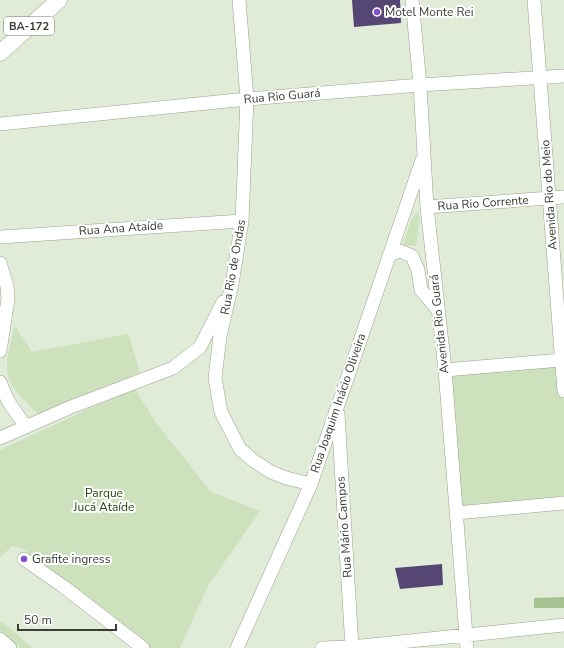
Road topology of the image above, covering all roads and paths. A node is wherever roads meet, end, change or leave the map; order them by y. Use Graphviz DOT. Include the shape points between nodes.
graph roads {
  1 [pos="58,0"];
  2 [pos="239,0"];
  3 [pos="412,0"];
  4 [pos="534,0"];
  5 [pos="0,53"];
  6 [pos="564,76"];
  7 [pos="541,78"];
  8 [pos="420,85"];
  9 [pos="247,99"];
  10 [pos="0,124"];
  11 [pos="424,153"];
  12 [pos="564,197"];
  13 [pos="549,198"];
  14 [pos="427,207"];
  15 [pos="242,221"];
  16 [pos="0,237"];
  17 [pos="389,255"];
  18 [pos="0,263"];
  19 [pos="232,284"];
  20 [pos="438,310"];
  21 [pos="0,351"];
  22 [pos="561,360"];
  23 [pos="445,370"];
  24 [pos="0,382"];
  25 [pos="564,391"];
  26 [pos="338,406"];
  27 [pos="26,427"];
  28 [pos="0,438"];
  29 [pos="311,484"];
  30 [pos="564,503"];
  31 [pos="456,513"];
  32 [pos="24,559"];
  33 [pos="564,625"];
  34 [pos="0,639"];
  35 [pos="466,642"];
  36 [pos="10,648"];
  37 [pos="143,648"];
  38 [pos="237,648"];
  39 [pos="322,648"];
  40 [pos="352,648"];
  1 -- 5 [label="main road, BA-172"];
  2 -- 9 [label="street, Rua Rio de Ondas"];
  3 -- 8 [label="street, Avenida Rio Guará"];
  4 -- 7 [label="street, Avenida Rio do Meio"];
  6 -- 7 [label="street, Rua Rio Guará"];
  7 -- 8 [label="street, Rua Rio Guará"];
  7 -- 13 [label="street, Avenida Rio do Meio"];
  8 -- 9 [label="street, Rua Rio Guará"];
  8 -- 11 [label="street, Avenida Rio Guará"];
  9 -- 10 [label="street, Rua Rio Guará"];
  9 -- 15 [label="street, Rua Rio de Ondas"];
  11 -- 14 [label="street, Avenida Rio Guará"];
  11 -- 17 [label="street, Rua Joaquim Inácio Oliveira"];
  12 -- 13 [label="street, Rua Rio Corrente"];
  13 -- 14 [label="street, Rua Rio Corrente"];
  13 -- 22 [label="street, Avenida Rio do Meio"];
  14 -- 20 [label="street, Avenida Rio Guará"];
  15 -- 16 [label="street, Rua Ana Ataíde"];
  15 -- 19 [label="street, Rua Rio de Ondas"];
  17 -- 20 [label="street" via="400,251 412,256 418,270 421,290"];
  17 -- 26 [label="street, Rua Joaquim Inácio Oliveira"];
  18 -- 21 [label="street" via="8,299"];
  19 -- 27 [label="street" via="200,347 177,365"];
  19 -- 29 [label="street, Rua Rio de Ondas" via="220,336 215,378 221,412 240,449 254,461 271,472"];
  20 -- 23 [label="street, Avenida Rio Guará"];
  22 -- 23 [label="street"];
  22 -- 25 [label="street, Avenida Rio do Meio"];
  23 -- 31 [label="street, Avenida Rio Guará"];
  24 -- 27 [label="street" via="8,401"];
  26 -- 29 [label="street, Rua Joaquim Inácio Oliveira"];
  26 -- 40 [label="street, Rua Mário Campos"];
  27 -- 28 [label="street"];
  29 -- 38 [label="street, Rua Joaquim Inácio Oliveira"];
  30 -- 31 [label="street"];
  31 -- 35 [label="street, Avenida Rio Guará"];
  32 -- 37 [label="street"];
  33 -- 35 [label="street"];
  34 -- 36 [label="street"];
  35 -- 40 [label="street"];
  39 -- 40 [label="street"];
}
